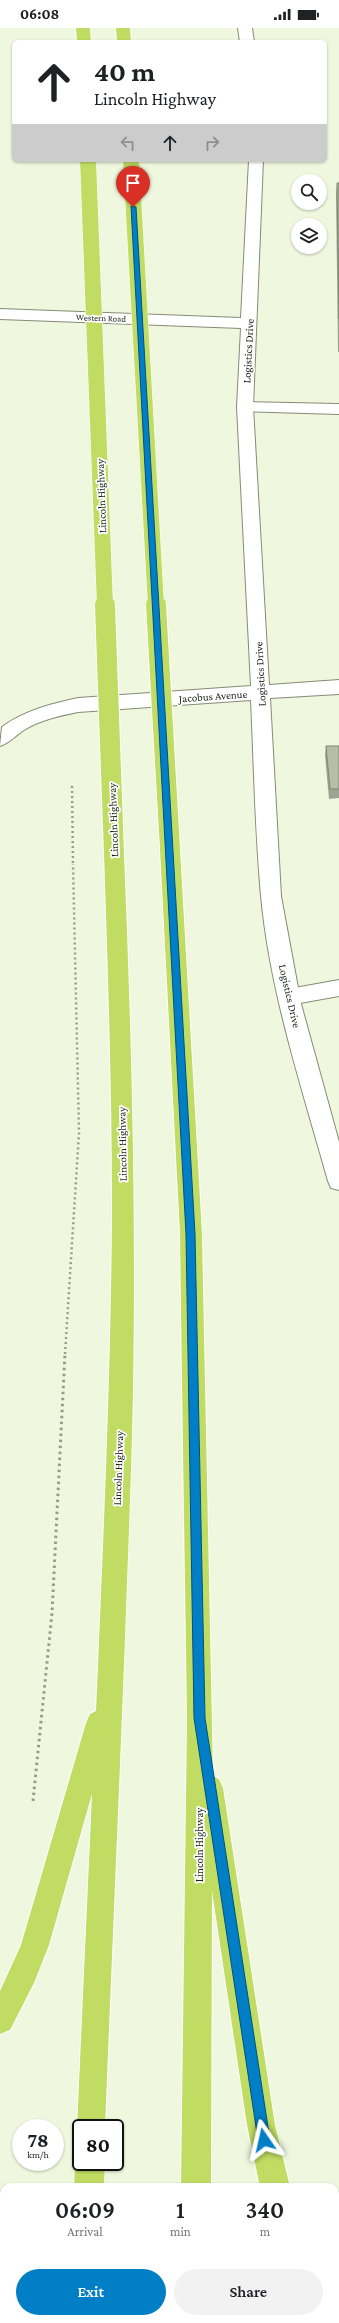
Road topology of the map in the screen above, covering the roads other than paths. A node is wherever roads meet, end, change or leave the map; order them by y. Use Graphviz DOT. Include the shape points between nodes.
graph roads {
  1 [pos="83,28"];
  2 [pos="123,28"];
  3 [pos="245,28"];
  4 [pos="84,40"];
  5 [pos="124,40"];
  6 [pos="247,40"];
  7 [pos="88,162"];
  8 [pos="131,162"];
  9 [pos="256,162"];
  10 [pos="0,314"];
  11 [pos="249,323"];
  12 [pos="245,407"];
  13 [pos="339,409"];
  14 [pos="339,687"];
  15 [pos="261,693"];
  16 [pos="0,739"];
  17 [pos="339,988"];
  18 [pos="289,997"];
  19 [pos="333,1134"];
  20 [pos="339,1181"];
  21 [pos="108,1691"];
  22 [pos="200,1718"];
  23 [pos="0,2020"];
  24 [pos="91,2119"];
  25 [pos="90,2171"];
  26 [pos="89,2183"];
  27 [pos="196,2183"];
  28 [pos="274,2183"];
  1 -- 4 [label="highway"];
  2 -- 5 [label="highway"];
  3 -- 6 [label="street"];
  7 -- 21 [label="highway, Lincoln Highway, bridge" via="121,1035 123,1212 120,1435"];
  8 -- 22 [label="highway, Lincoln Highway, bridge" via="191,1234"];
  9 -- 11 [label="street, Logistics Drive"];
  10 -- 11 [label="street, Western Road"];
  11 -- 12 [label="street, Logistics Drive"];
  12 -- 13 [label="street"];
  12 -- 15 [label="street, Logistics Drive"];
  14 -- 15 [label="street, Jacobus Avenue"];
  15 -- 16 [label="street, Jacobus Avenue" via="78,705 40,713 21,722"];
  15 -- 18 [label="street, Logistics Drive" via="271,896"];
  17 -- 18 [label="street"];
  18 -- 19 [label="street, Logistics Drive"];
  19 -- 20 [label="street, Logistics Drive"];
  21 -- 23 [label="highway" via="35,1945"];
  21 -- 24 [label="highway, Lincoln Highway"];
  22 -- 27 [label="highway, Lincoln Highway"];
  22 -- 28 [label="highway" via="261,2125"];
  25 -- 26 [label="highway"];
}
